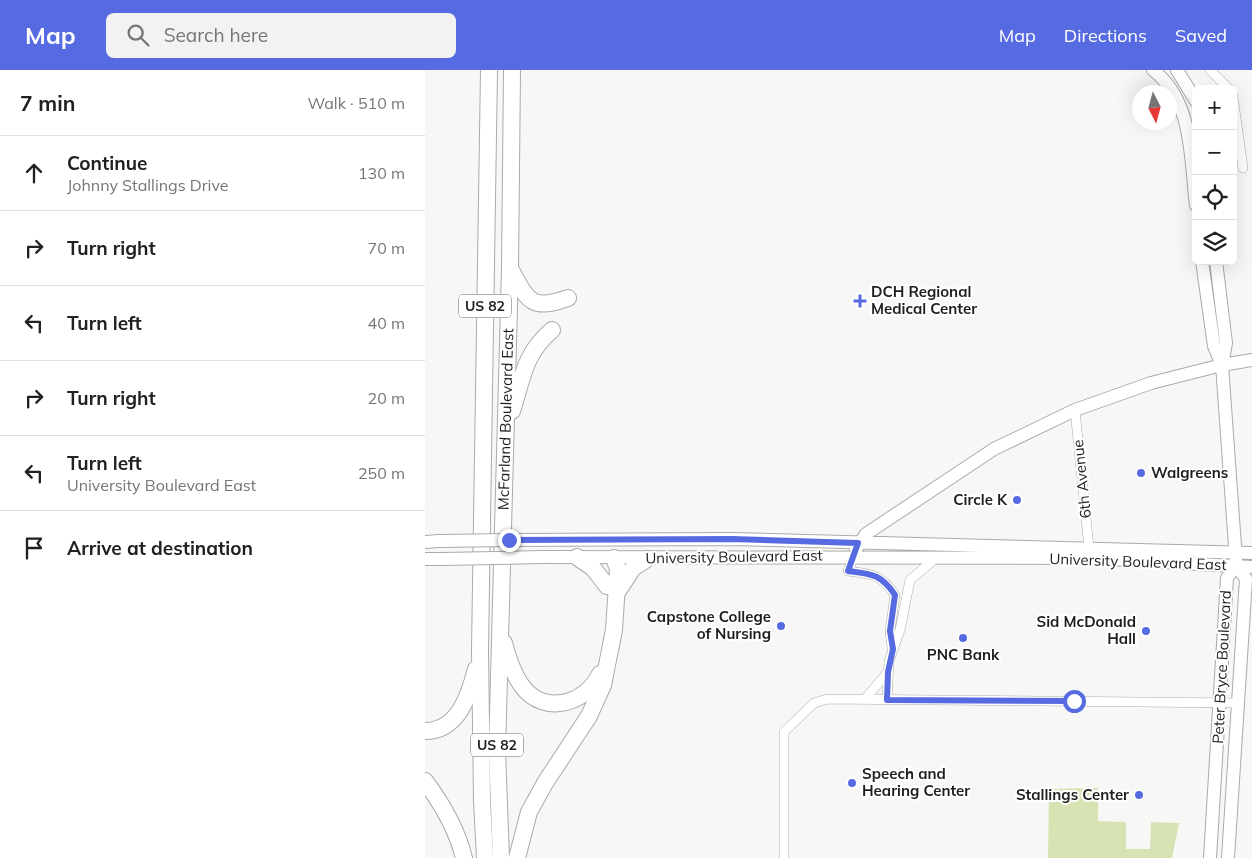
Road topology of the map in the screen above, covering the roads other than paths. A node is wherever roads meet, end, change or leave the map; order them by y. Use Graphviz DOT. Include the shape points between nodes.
graph roads {
  1 [pos="489,70"];
  2 [pos="512,70"];
  3 [pos="1153,70"];
  4 [pos="1177,70"];
  5 [pos="1210,70"];
  6 [pos="1225,85"];
  7 [pos="1192,94"];
  8 [pos="1237,125"];
  9 [pos="1243,168"];
  10 [pos="1193,175"];
  11 [pos="1203,265"];
  12 [pos="1216,265"];
  13 [pos="510,269"];
  14 [pos="568,298"];
  15 [pos="552,330"];
  16 [pos="1252,360"];
  17 [pos="1222,365"];
  18 [pos="1075,410"];
  19 [pos="506,430"];
  20 [pos="425,542"];
  21 [pos="858,543"];
  22 [pos="1089,548"];
  23 [pos="1236,552"];
  24 [pos="1252,553"];
  25 [pos="854,556"];
  26 [pos="577,557"];
  27 [pos="938,557"];
  28 [pos="613,558"];
  29 [pos="425,559"];
  30 [pos="647,559"];
  31 [pos="1236,565"];
  32 [pos="1252,567"];
  33 [pos="611,591"];
  34 [pos="502,631"];
  35 [pos="893,649"];
  36 [pos="480,650"];
  37 [pos="888,672"];
  38 [pos="865,699"];
  39 [pos="887,700"];
  40 [pos="1221,702"];
  41 [pos="1238,703"];
  42 [pos="425,731"];
  43 [pos="425,780"];
  44 [pos="465,858"];
  45 [pos="485,858"];
  46 [pos="501,858"];
  47 [pos="517,858"];
  48 [pos="784,858"];
  49 [pos="1210,858"];
  50 [pos="1228,858"];
  1 -- 36 [label="highway, McFarland Boulevard East / US 82"];
  2 -- 13 [label="highway, McFarland Boulevard East / US 82"];
  3 -- 10 [label="main road" via="1182,110"];
  4 -- 7 [label="main road"];
  5 -- 6 [label="street"];
  8 -- 9 [label="street"];
  11 -- 17 [label="main road" via="1214,346"];
  12 -- 17 [label="main road" via="1226,343"];
  13 -- 14 [label="highway" via="534,303 543,305"];
  13 -- 19 [label="highway, McFarland Boulevard East / US 82"];
  15 -- 19 [label="highway" via="530,353"];
  16 -- 17 [label="main road"];
  17 -- 18 [label="main road" via="1151,383"];
  17 -- 23 [label="main road"];
  18 -- 21 [label="main road" via="994,449 865,534"];
  18 -- 22 [label="street, 6th Avenue"];
  19 -- 34 [label="highway, McFarland Boulevard East / US 82"];
  20 -- 21 [label="main road, University Boulevard East, bridge" via="732,539"];
  21 -- 22 [label="main road, University Boulevard East"];
  21 -- 25 [label="main road"];
  22 -- 23 [label="main road, University Boulevard East"];
  23 -- 24 [label="main road, University Boulevard East"];
  23 -- 31 [label="main road"];
  25 -- 27 [label="main road, University Boulevard East"];
  25 -- 30 [label="main road, University Boulevard East"];
  25 -- 35 [label="street" via="848,571 873,574 886,582 895,595 890,631"];
  26 -- 28 [label="main road, University Boulevard East"];
  26 -- 29 [label="main road, University Boulevard East, bridge"];
  26 -- 33 [label="highway" via="593,568"];
  27 -- 31 [label="main road, University Boulevard East" via="1090,558"];
  27 -- 35 [label="street" via="910,580"];
  28 -- 30 [label="main road, University Boulevard East"];
  28 -- 33 [label="highway" via="618,569"];
  30 -- 33 [label="highway" via="633,568"];
  31 -- 32 [label="main road, University Boulevard East"];
  31 -- 40 [label="main road, Peter Bryce Boulevard" via="1227,578"];
  31 -- 41 [label="main road, Peter Bryce Boulevard" via="1246,579"];
  33 -- 34 [label="highway" via="600,674 593,687 575,700 553,704 538,700 526,691 510,663"];
  33 -- 47 [label="highway" via="614,630 603,685 589,716 529,812"];
  34 -- 46 [label="highway, McFarland Boulevard East / US 82" via="497,751"];
  35 -- 37 [label="street"];
  36 -- 42 [label="highway" via="471,688 459,713 442,727"];
  36 -- 45 [label="highway, McFarland Boulevard East / US 82"];
  37 -- 38 [label="street"];
  37 -- 39 [label="street"];
  38 -- 39 [label="street"];
  38 -- 48 [label="street" via="827,699 814,703 784,732"];
  39 -- 40 [label="street"];
  40 -- 41 [label="street"];
  40 -- 49 [label="main road, Peter Bryce Boulevard"];
  41 -- 50 [label="main road, Peter Bryce Boulevard"];
  43 -- 44 [label="highway" via="448,816"];
}
